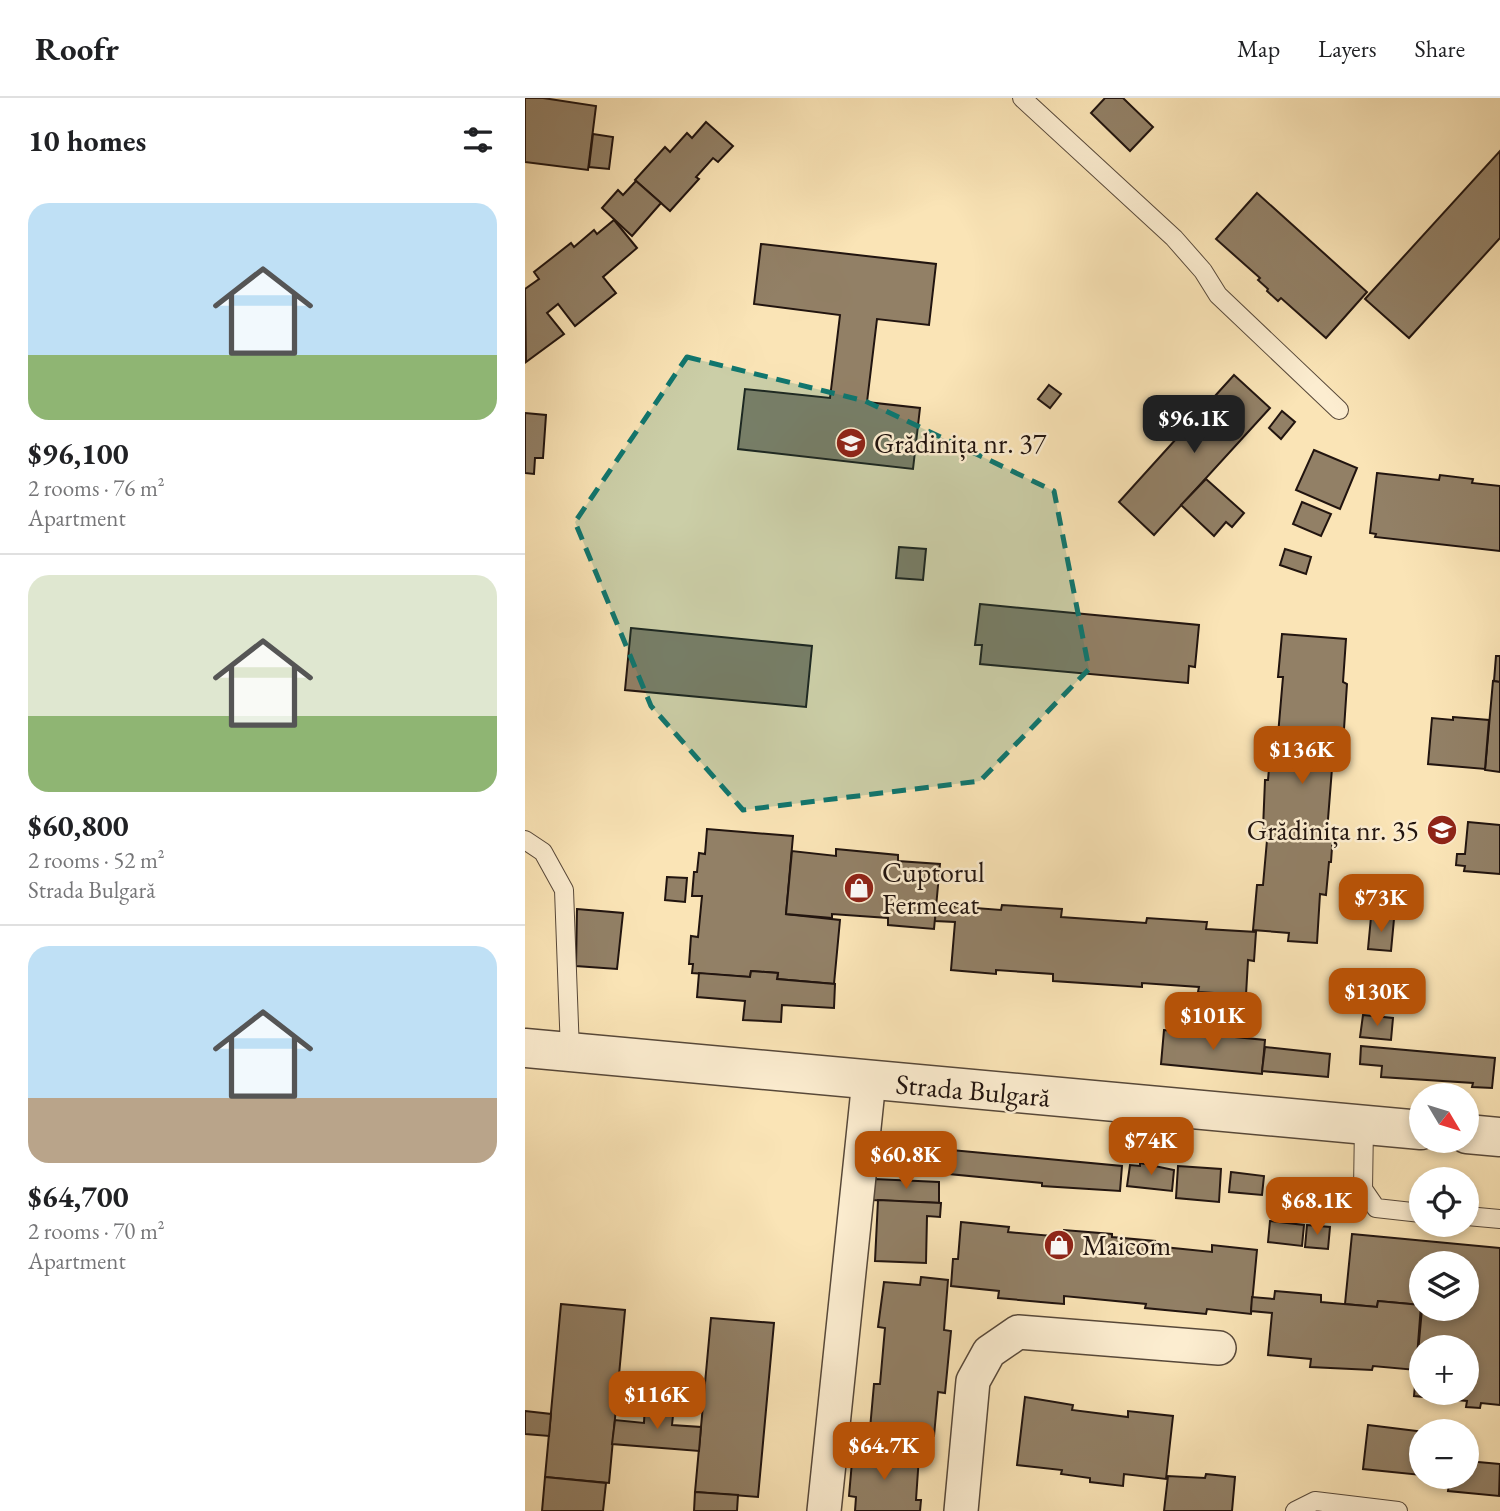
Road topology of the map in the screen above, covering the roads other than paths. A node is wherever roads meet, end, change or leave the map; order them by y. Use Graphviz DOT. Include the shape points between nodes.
graph roads {
  1 [pos="1021,98"];
  2 [pos="1339,410"];
  3 [pos="525,840"];
  4 [pos="525,1048"];
  5 [pos="569,1052"];
  6 [pos="869,1080"];
  7 [pos="1364,1125"];
  8 [pos="1409,1129"];
  9 [pos="1479,1135"];
  10 [pos="1500,1138"];
  11 [pos="1409,1212"];
  12 [pos="1479,1217"];
  13 [pos="1500,1219"];
  14 [pos="1219,1348"];
  15 [pos="824,1511"];
  16 [pos="961,1511"];
  17 [pos="1295,1511"];
  18 [pos="1398,1511"];
  1 -- 2 [label="lane" via="1174,238 1218,295"];
  3 -- 5 [label="lane" via="543,852 564,890"];
  4 -- 5 [label="street, Strada Bulgară"];
  5 -- 6 [label="street, Strada Bulgară"];
  6 -- 7 [label="street, Strada Bulgară"];
  6 -- 15 [label="street"];
  7 -- 8 [label="street, Strada Bulgară"];
  7 -- 11 [label="lane" via="1363,1189 1368,1199 1376,1208"];
  9 -- 10 [label="street"];
  12 -- 13 [label="lane"];
  14 -- 16 [label="street" via="1018,1332 989,1352 974,1381"];
  17 -- 18 [label="lane" via="1315,1501"];
}
